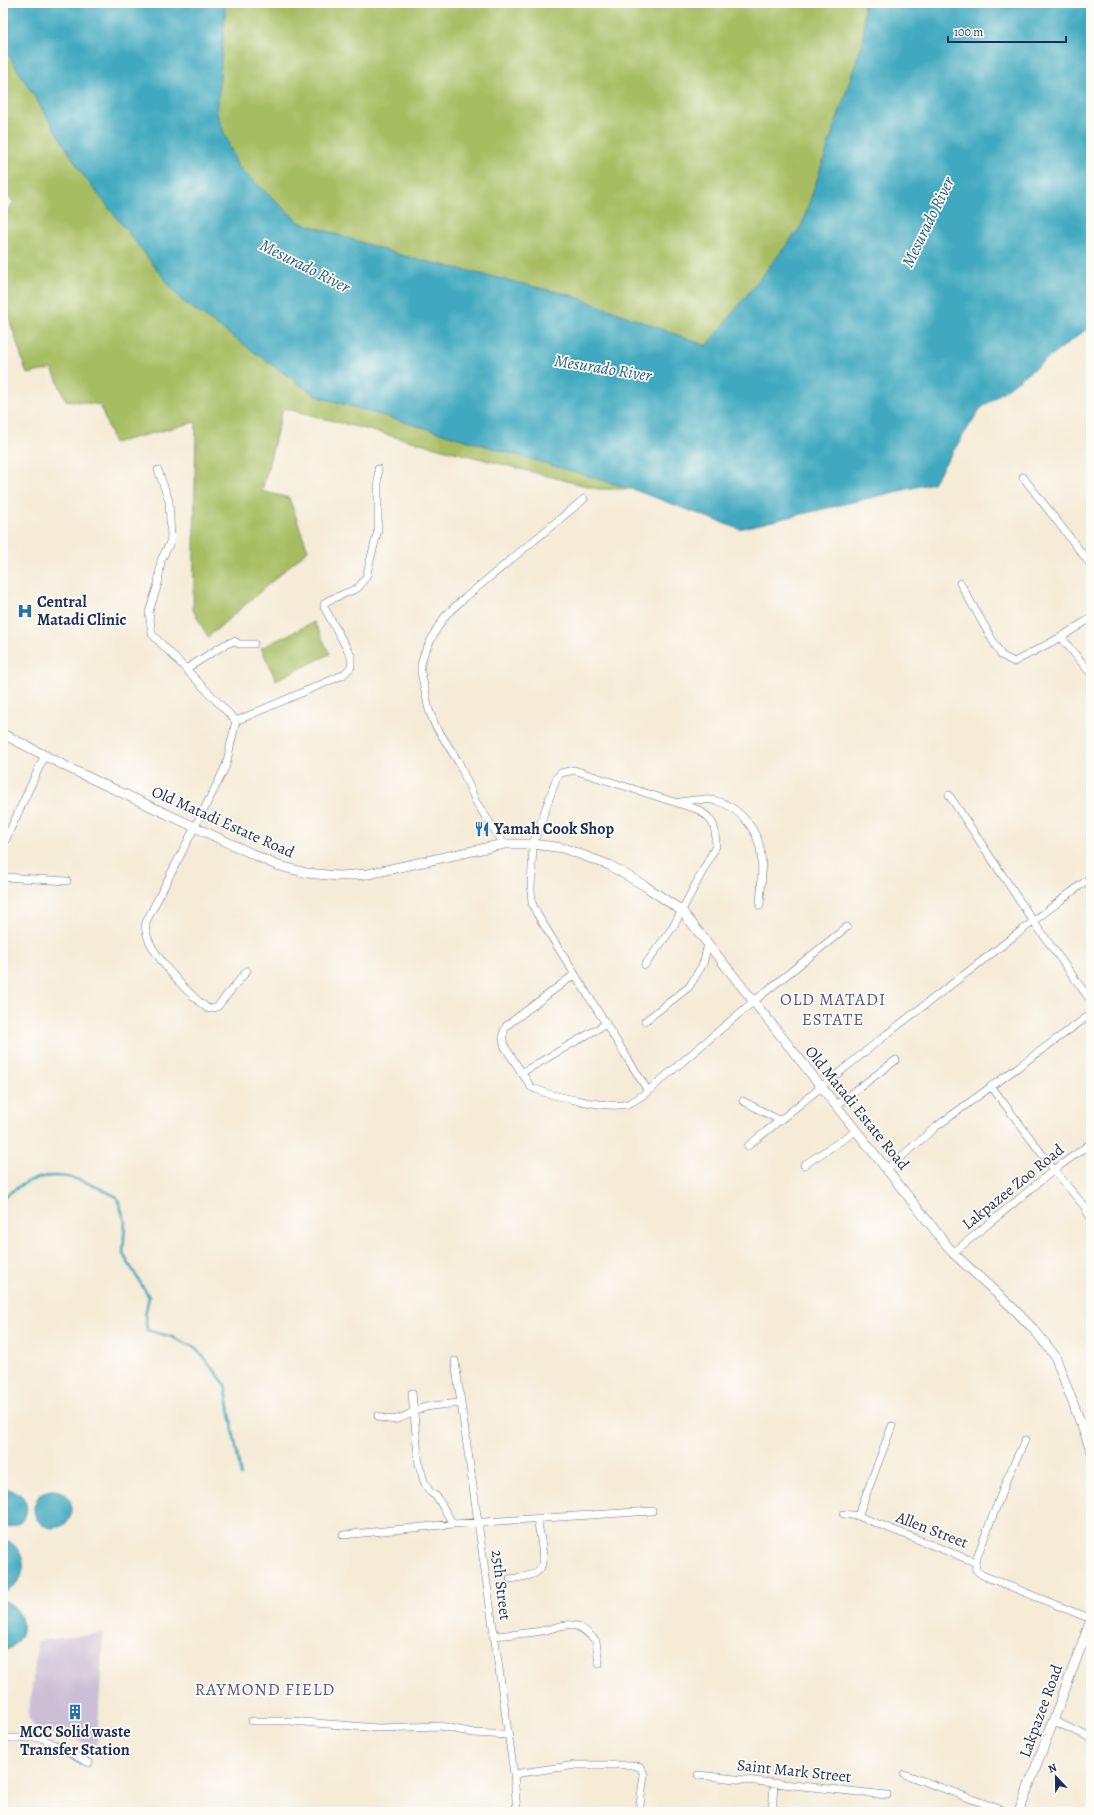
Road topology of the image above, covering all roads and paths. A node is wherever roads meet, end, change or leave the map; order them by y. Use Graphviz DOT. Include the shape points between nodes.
graph roads {
  1 [pos="378,469"];
  2 [pos="158,470"];
  3 [pos="1023,477"];
  4 [pos="584,499"];
  5 [pos="1091,565"];
  6 [pos="960,583"];
  7 [pos="1091,618"];
  8 [pos="1061,637"];
  9 [pos="254,644"];
  10 [pos="186,669"];
  11 [pos="1091,674"];
  12 [pos="236,721"];
  13 [pos="3,734"];
  14 [pos="45,755"];
  15 [pos="949,795"];
  16 [pos="677,803"];
  17 [pos="194,827"];
  18 [pos="504,844"];
  19 [pos="533,844"];
  20 [pos="3,845"];
  21 [pos="3,877"];
  22 [pos="1091,877"];
  23 [pos="67,881"];
  24 [pos="760,906"];
  25 [pos="682,911"];
  26 [pos="1033,921"];
  27 [pos="847,927"];
  28 [pos="708,944"];
  29 [pos="645,965"];
  30 [pos="247,971"];
  31 [pos="575,974"];
  32 [pos="754,1001"];
  33 [pos="1091,1001"];
  34 [pos="1091,1014"];
  35 [pos="645,1021"];
  36 [pos="606,1024"];
  37 [pos="896,1060"];
  38 [pos="521,1073"];
  39 [pos="991,1086"];
  40 [pos="820,1087"];
  41 [pos="648,1091"];
  42 [pos="743,1102"];
  43 [pos="836,1105"];
  44 [pos="779,1120"];
  45 [pos="856,1131"];
  46 [pos="1091,1143"];
  47 [pos="748,1146"];
  48 [pos="804,1165"];
  49 [pos="887,1169"];
  50 [pos="1054,1170"];
  51 [pos="1091,1219"];
  52 [pos="953,1253"];
  53 [pos="455,1361"];
  54 [pos="412,1393"];
  55 [pos="461,1403"];
  56 [pos="413,1413"];
  57 [pos="378,1416"];
  58 [pos="892,1426"];
  59 [pos="1025,1440"];
  60 [pos="1091,1450"];
  61 [pos="652,1511"];
  62 [pos="844,1514"];
  63 [pos="858,1516"];
  64 [pos="537,1518"];
  65 [pos="453,1524"];
  66 [pos="479,1524"];
  67 [pos="343,1536"];
  68 [pos="975,1562"];
  69 [pos="510,1579"];
  70 [pos="1090,1622"];
  71 [pos="493,1636"];
  72 [pos="599,1664"];
  73 [pos="252,1721"];
  74 [pos="1054,1721"];
  75 [pos="508,1735"];
  76 [pos="3,1738"];
  77 [pos="1091,1738"];
  78 [pos="89,1763"];
  79 [pos="514,1774"];
  80 [pos="904,1774"];
  81 [pos="698,1776"];
  82 [pos="774,1784"];
  83 [pos="887,1795"];
  84 [pos="517,1812"];
  85 [pos="639,1812"];
  86 [pos="772,1812"];
  87 [pos="1007,1812"];
  88 [pos="1019,1812"];
  1 -- 12 [label="street" via="378,530 366,578 358,588 324,604 351,656 351,667 343,675"];
  2 -- 10 [label="street" via="169,501 170,538 161,560 158,584 150,604 149,620 155,640"];
  3 -- 5 [label="street"];
  4 -- 18 [label="street" via="446,615 436,630 421,664 429,710 435,725 460,763 476,802"];
  6 -- 8 [label="street" via="995,647 1005,658 1014,662"];
  7 -- 8 [label="street"];
  8 -- 11 [label="street"];
  9 -- 10 [label="street" via="239,644 234,641"];
  10 -- 12 [label="street"];
  12 -- 17 [label="street" via="226,765"];
  13 -- 14 [label="street, Old Matadi Estate Road"];
  14 -- 17 [label="street, Old Matadi Estate Road"];
  14 -- 20 [label="street"];
  15 -- 26 [label="street"];
  16 -- 19 [label="street" via="574,770 567,771 554,783"];
  16 -- 24 [label="street" via="717,801 727,805 749,824 757,839 761,855"];
  16 -- 25 [label="street" via="699,810 708,817 716,839 716,846"];
  17 -- 18 [label="street, Old Matadi Estate Road" via="276,865 307,873 338,876 368,874"];
  17 -- 30 [label="street" via="144,929 160,960 208,1009 217,1007"];
  18 -- 19 [label="street, Old Matadi Estate Road"];
  19 -- 25 [label="street, Old Matadi Estate Road" via="564,848 608,865"];
  19 -- 31 [label="street" via="532,903"];
  21 -- 23 [label="street"];
  22 -- 26 [label="street"];
  25 -- 28 [label="street, Old Matadi Estate Road"];
  25 -- 29 [label="street"];
  26 -- 33 [label="street"];
  26 -- 40 [label="street"];
  27 -- 32 [label="street"];
  28 -- 32 [label="street, Old Matadi Estate Road"];
  28 -- 35 [label="street" via="703,964 689,987"];
  31 -- 36 [label="street"];
  31 -- 38 [label="street" via="506,1026 502,1034 503,1040"];
  32 -- 40 [label="street, Old Matadi Estate Road"];
  32 -- 41 [label="street"];
  34 -- 39 [label="street"];
  36 -- 38 [label="street"];
  36 -- 41 [label="street"];
  37 -- 43 [label="street"];
  38 -- 41 [label="street" via="531,1087 573,1100 626,1104"];
  39 -- 49 [label="street" via="937,1126"];
  39 -- 50 [label="street"];
  40 -- 43 [label="street, Old Matadi Estate Road"];
  40 -- 44 [label="street"];
  42 -- 44 [label="street"];
  43 -- 45 [label="street, Old Matadi Estate Road"];
  44 -- 47 [label="street"];
  45 -- 48 [label="street"];
  45 -- 49 [label="street, Old Matadi Estate Road"];
  46 -- 50 [label="street, Lakpazee Zoo Road"];
  49 -- 52 [label="street, Old Matadi Estate Road"];
  50 -- 51 [label="street" via="1084,1206"];
  50 -- 52 [label="street, Lakpazee Zoo Road"];
  52 -- 60 [label="street, Old Matadi Estate Road" via="1015,1310 1055,1356"];
  53 -- 55 [label="street, 25th Street"];
  54 -- 56 [label="street"];
  55 -- 56 [label="street" via="424,1407"];
  55 -- 66 [label="street, 25th Street"];
  56 -- 57 [label="street" via="399,1419 388,1420"];
  56 -- 65 [label="street" via="419,1465 430,1492 437,1497"];
  58 -- 63 [label="street"];
  59 -- 68 [label="street"];
  61 -- 64 [label="street"];
  62 -- 63 [label="street, Allen Street"];
  63 -- 68 [label="street, Allen Street"];
  64 -- 66 [label="street"];
  64 -- 69 [label="street" via="543,1563 540,1570"];
  65 -- 66 [label="street"];
  65 -- 67 [label="street"];
  66 -- 71 [label="street, 25th Street"];
  68 -- 70 [label="street, Allen Street" via="976,1570 982,1575"];
  70 -- 74 [label="street, Lakpazee Road"];
  71 -- 72 [label="street" via="573,1625 586,1631 596,1641"];
  71 -- 75 [label="street, 25th Street"];
  73 -- 75 [label="street" via="291,1721 378,1728 441,1726 474,1733"];
  74 -- 77 [label="street"];
  74 -- 88 [label="street, Lakpazee Road"];
  75 -- 79 [label="street, 25th Street"];
  76 -- 78 [label="street" via="42,1738"];
  79 -- 84 [label="street, 25th Street"];
  79 -- 85 [label="street" via="576,1765 640,1766 644,1774"];
  80 -- 87 [label="street"];
  81 -- 82 [label="street, Saint Mark Street"];
  82 -- 83 [label="street, Saint Mark Street"];
  82 -- 86 [label="street"];
}
